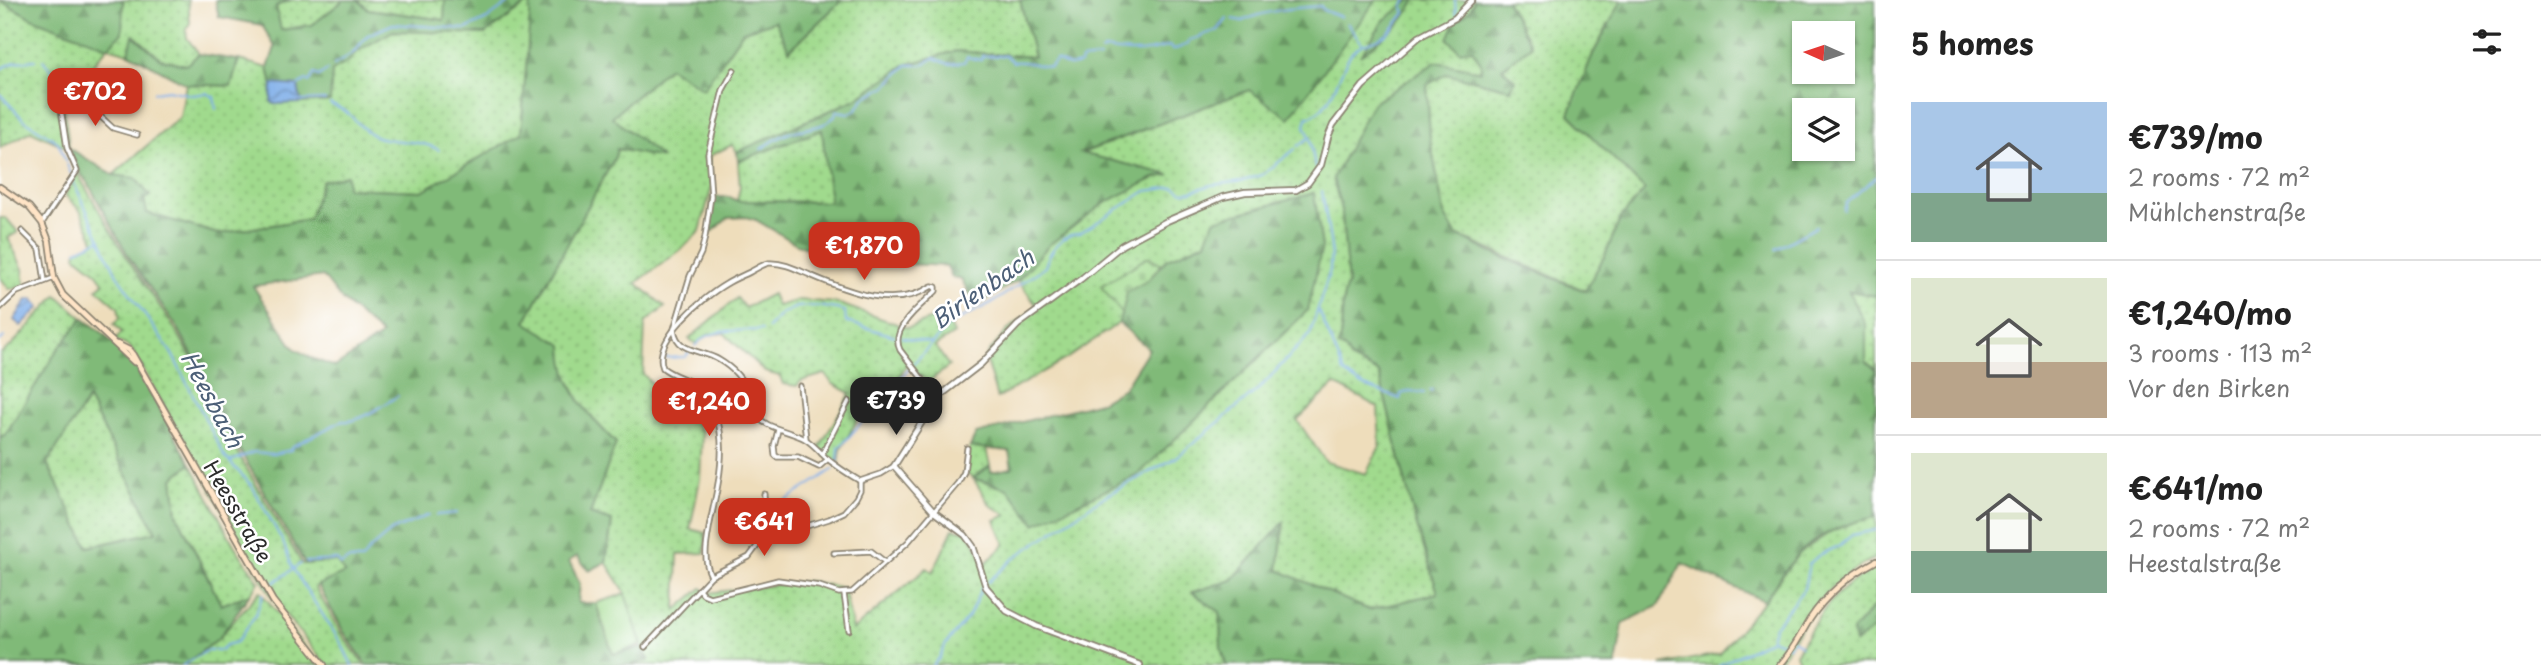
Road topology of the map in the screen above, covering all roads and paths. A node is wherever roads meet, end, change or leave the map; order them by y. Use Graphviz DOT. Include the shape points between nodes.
graph roads {
  1 [pos="1472,0"];
  2 [pos="734,70"];
  3 [pos="137,135"];
  4 [pos="0,187"];
  5 [pos="42,223"];
  6 [pos="22,231"];
  7 [pos="54,278"];
  8 [pos="46,281"];
  9 [pos="0,308"];
  10 [pos="674,329"];
  11 [pos="800,386"];
  12 [pos="937,398"];
  13 [pos="849,401"];
  14 [pos="778,430"];
  15 [pos="806,439"];
  16 [pos="967,449"];
  17 [pos="822,454"];
  18 [pos="828,460"];
  19 [pos="894,466"];
  20 [pos="860,481"];
  21 [pos="764,494"];
  22 [pos="934,512"];
  23 [pos="771,532"];
  24 [pos="834,553"];
  25 [pos="1876,561"];
  26 [pos="886,562"];
  27 [pos="711,576"];
  28 [pos="699,589"];
  29 [pos="844,594"];
  30 [pos="849,630"];
  31 [pos="645,647"];
  32 [pos="324,665"];
  33 [pos="1140,665"];
  34 [pos="1780,665"];
  1 -- 12 [label="street" via="1455,18 1419,37 1363,86 1333,125 1314,178 1296,190 1223,197 1122,244 1018,325 981,364"];
  2 -- 10 [label="street" via="723,90 708,153 705,237"];
  3 -- 5 [label="street" via="113,128 75,93 59,96 67,148 77,171"];
  4 -- 5 [label="main road" via="29,207"];
  5 -- 7 [label="main road, Heesstraße"];
  6 -- 8 [label="street" via="40,249"];
  7 -- 8 [label="street"];
  7 -- 32 [label="main road, Heesstraße" via="71,305 138,366 273,601"];
  8 -- 9 [label="street" via="17,292"];
  10 -- 12 [label="street" via="725,284 768,263 797,269 853,292 888,298 934,286 936,291 898,330 897,342"];
  10 -- 14 [label="street" via="681,345 717,358 739,376 753,412"];
  10 -- 27 [label="street" via="661,355 663,368 701,390 720,430 719,482 706,552"];
  11 -- 15 [label="street"];
  12 -- 19 [label="street"];
  13 -- 17 [label="street"];
  14 -- 15 [label="street"];
  14 -- 18 [label="street" via="777,457 798,457 819,467"];
  15 -- 17 [label="street"];
  16 -- 22 [label="street" via="958,484"];
  17 -- 18 [label="street"];
  18 -- 20 [label="street"];
  19 -- 20 [label="street"];
  19 -- 22 [label="street"];
  20 -- 23 [label="street" via="856,498 838,515 794,530"];
  21 -- 23 [label="street"];
  22 -- 26 [label="street"];
  22 -- 33 [label="street" via="965,534 986,587 1007,611"];
  23 -- 27 [label="street" via="749,557"];
  24 -- 26 [label="street" via="871,551"];
  25 -- 34 [label="main road" via="1832,592"];
  26 -- 29 [label="street"];
  27 -- 28 [label="street"];
  28 -- 29 [label="street" via="710,597 778,580"];
  28 -- 31 [label="street"];
  29 -- 30 [label="street"];
}
